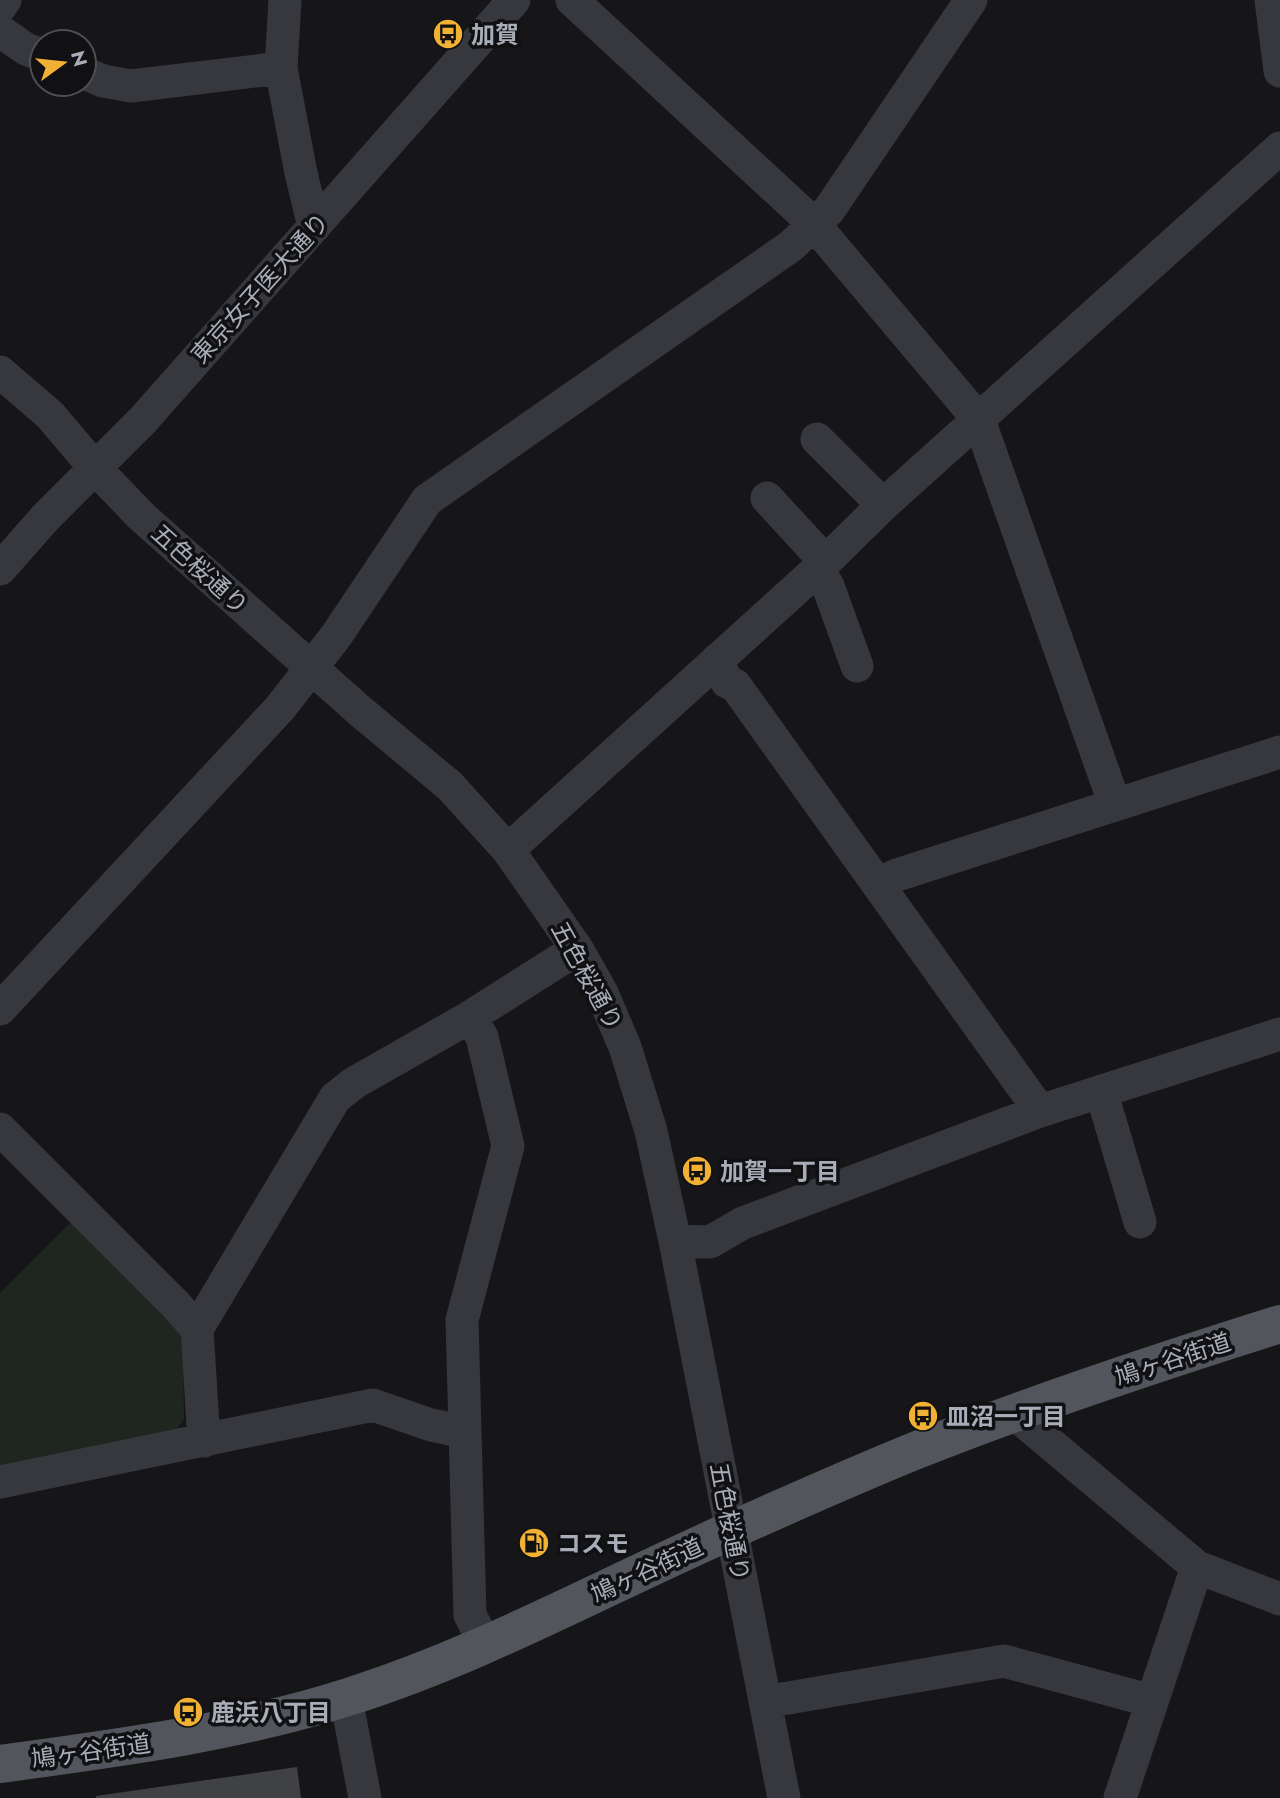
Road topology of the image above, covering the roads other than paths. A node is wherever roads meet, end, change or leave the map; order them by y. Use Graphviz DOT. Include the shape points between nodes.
graph roads {
  1 [pos="5,0"];
  2 [pos="285,0"];
  3 [pos="514,0"];
  4 [pos="572,0"];
  5 [pos="971,0"];
  6 [pos="1271,0"];
  7 [pos="0,7"];
  8 [pos="0,30"];
  9 [pos="28,50"];
  10 [pos="281,68"];
  11 [pos="1280,71"];
  12 [pos="98,79"];
  13 [pos="1280,148"];
  14 [pos="813,223"];
  15 [pos="314,227"];
  16 [pos="0,372"];
  17 [pos="979,420"];
  18 [pos="817,439"];
  19 [pos="94,467"];
  20 [pos="768,498"];
  21 [pos="883,505"];
  22 [pos="822,565"];
  23 [pos="0,569"];
  24 [pos="718,660"];
  25 [pos="857,666"];
  26 [pos="311,667"];
  27 [pos="1280,752"];
  28 [pos="1115,805"];
  29 [pos="508,850"];
  30 [pos="878,884"];
  31 [pos="577,949"];
  32 [pos="0,1009"];
  33 [pos="470,1017"];
  34 [pos="1280,1034"];
  35 [pos="1101,1091"];
  36 [pos="1040,1111"];
  37 [pos="0,1129"];
  38 [pos="1140,1222"];
  39 [pos="675,1241"];
  40 [pos="1280,1324"];
  41 [pos="197,1329"];
  42 [pos="1015,1413"];
  43 [pos="465,1432"];
  44 [pos="204,1441"];
  45 [pos="0,1482"];
  46 [pos="731,1531"];
  47 [pos="1197,1567"];
  48 [pos="1280,1599"];
  49 [pos="486,1646"];
  50 [pos="346,1698"];
  51 [pos="1152,1700"];
  52 [pos="765,1702"];
  53 [pos="0,1764"];
  54 [pos="365,1798"];
  55 [pos="784,1798"];
  56 [pos="1120,1798"];
  1 -- 7 [label="street"];
  2 -- 10 [label="street"];
  3 -- 15 [label="street, 東京女子医大通り"];
  4 -- 14 [label="street"];
  5 -- 14 [label="street" via="829,210"];
  6 -- 11 [label="street"];
  8 -- 9 [label="street"];
  10 -- 12 [label="street" via="131,86"];
  10 -- 15 [label="street"];
  13 -- 17 [label="street"];
  14 -- 17 [label="street"];
  14 -- 26 [label="street" via="791,246 427,500"];
  15 -- 19 [label="street, 東京女子医大通り" via="143,420"];
  16 -- 19 [label="street, 五色桜通り" via="50,415"];
  17 -- 21 [label="street"];
  17 -- 28 [label="street"];
  18 -- 21 [label="street"];
  19 -- 23 [label="street, 東京女子医大通り"];
  19 -- 26 [label="street, 五色桜通り" via="141,516"];
  20 -- 22 [label="street"];
  21 -- 22 [label="street"];
  22 -- 24 [label="street"];
  22 -- 25 [label="street"];
  24 -- 29 [label="street"];
  24 -- 30 [label="street" via="727,682 735,685"];
  26 -- 29 [label="street, 五色桜通り" via="450,786"];
  26 -- 32 [label="street" via="280,708"];
  27 -- 28 [label="street"];
  28 -- 30 [label="street"];
  29 -- 31 [label="street, 五色桜通り"];
  30 -- 36 [label="street"];
  31 -- 33 [label="street"];
  31 -- 39 [label="street, 五色桜通り" via="625,1047 651,1131"];
  33 -- 41 [label="street" via="335,1098"];
  33 -- 43 [label="street" via="482,1037 508,1146 462,1320"];
  34 -- 35 [label="street"];
  35 -- 36 [label="street"];
  35 -- 38 [label="street"];
  36 -- 39 [label="street" via="743,1223 710,1242"];
  37 -- 41 [label="street"];
  39 -- 46 [label="street, 五色桜通り"];
  40 -- 42 [label="main road, 鳩ヶ谷街道"];
  41 -- 44 [label="street"];
  42 -- 46 [label="main road, 鳩ヶ谷街道" via="912,1452"];
  42 -- 47 [label="street"];
  43 -- 44 [label="street" via="373,1405"];
  43 -- 49 [label="street" via="470,1615"];
  44 -- 45 [label="street"];
  46 -- 49 [label="main road, 鳩ヶ谷街道"];
  46 -- 52 [label="street, 五色桜通り"];
  47 -- 48 [label="street"];
  47 -- 51 [label="street"];
  49 -- 50 [label="main road, 鳩ヶ谷街道"];
  50 -- 53 [label="main road, 鳩ヶ谷街道" via="226,1729"];
  50 -- 54 [label="street"];
  51 -- 52 [label="street" via="1004,1661"];
  51 -- 56 [label="street"];
  52 -- 55 [label="street, 五色桜通り"];
}
